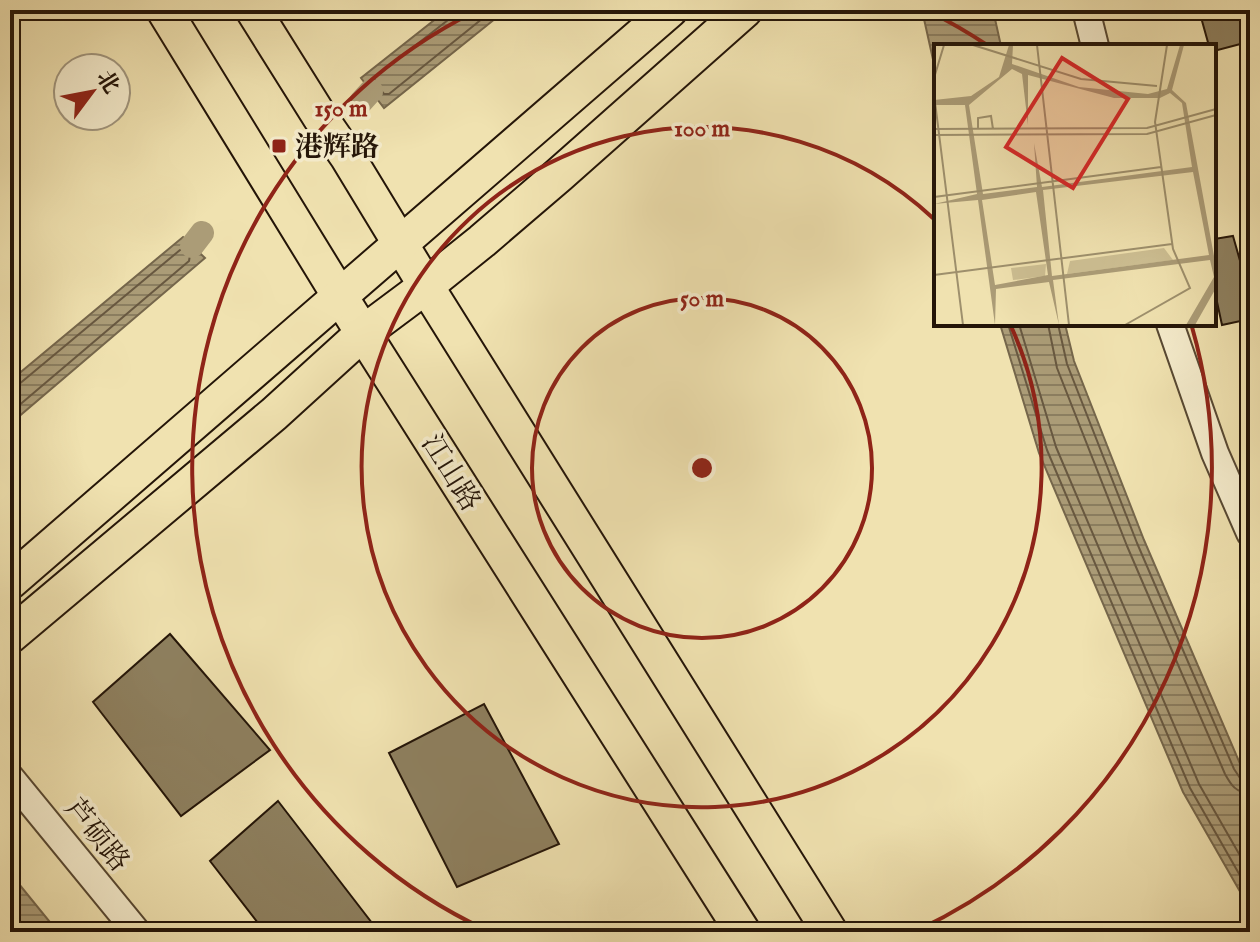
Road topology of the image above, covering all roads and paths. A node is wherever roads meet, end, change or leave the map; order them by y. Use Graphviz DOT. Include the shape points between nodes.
graph roads {
  1 [pos="164,10"];
  2 [pos="253,10"];
  3 [pos="670,10"];
  4 [pos="745,10"];
  5 [pos="1086,10"];
  6 [pos="1094,44"];
  7 [pos="400,243"];
  8 [pos="426,286"];
  9 [pos="339,295"];
  10 [pos="1171,326"];
  11 [pos="363,333"];
  12 [pos="1250,533"];
  13 [pos="10,582"];
  14 [pos="10,636"];
  15 [pos="10,777"];
  16 [pos="137,932"];
  17 [pos="743,932"];
  18 [pos="830,932"];
  1 -- 9 [label="main road, 江山路"];
  2 -- 7 [label="main road"];
  3 -- 7 [label="main road"];
  4 -- 8 [label="main road"];
  5 -- 6 [label="street"];
  7 -- 8 [label="main road"];
  7 -- 9 [label="main road"];
  8 -- 11 [label="main road"];
  8 -- 18 [label="main road"];
  9 -- 11 [label="main road, 江山路"];
  9 -- 13 [label="main road"];
  10 -- 12 [label="street" via="1215,453"];
  11 -- 14 [label="main road"];
  11 -- 17 [label="main road, 江山路"];
  15 -- 16 [label="street, 芦硕路"];
}
